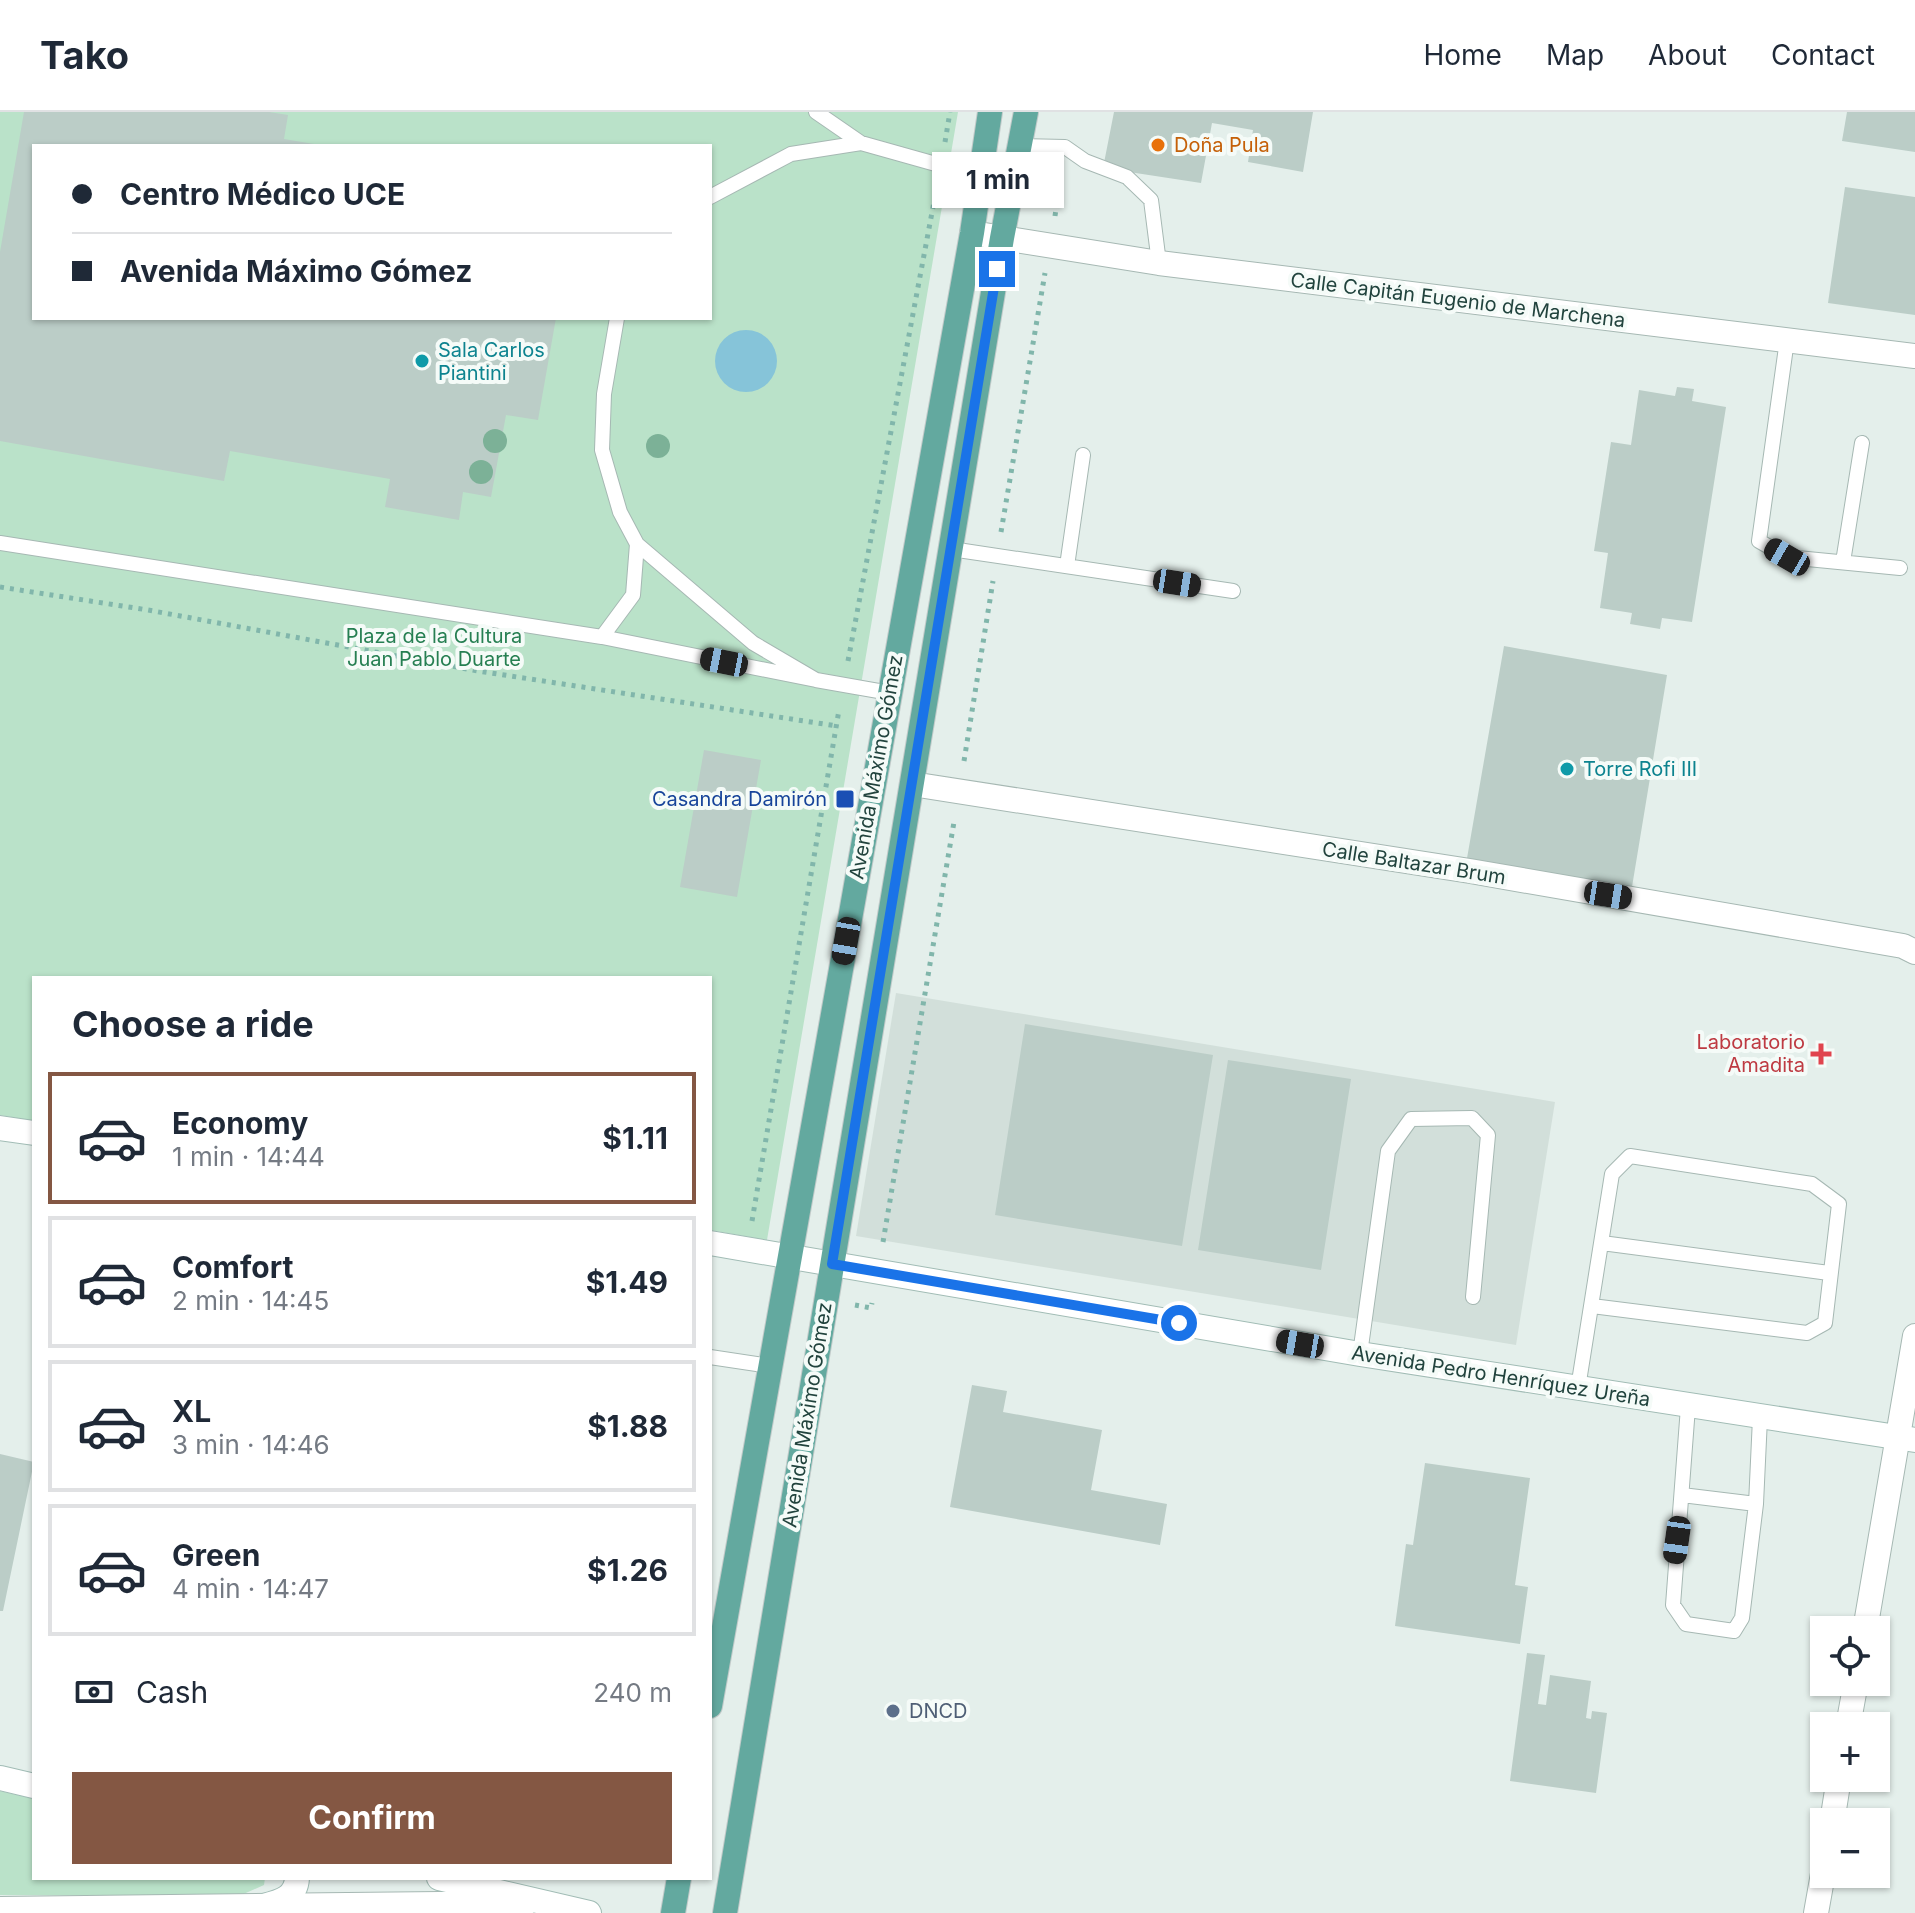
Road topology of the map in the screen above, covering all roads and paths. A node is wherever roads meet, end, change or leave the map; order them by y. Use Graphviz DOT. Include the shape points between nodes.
graph roads {
  1 [pos="816,112"];
  2 [pos="990,112"];
  3 [pos="1026,112"];
  4 [pos="861,143"];
  5 [pos="1020,146"];
  6 [pos="1065,147"];
  7 [pos="982,177"];
  8 [pos="712,196"];
  9 [pos="972,233"];
  10 [pos="1002,238"];
  11 [pos="1050,246"];
  12 [pos="1159,263"];
  13 [pos="617,320"];
  14 [pos="1787,340"];
  15 [pos="1915,356"];
  16 [pos="1862,443"];
  17 [pos="1083,455"];
  18 [pos="0,543"];
  19 [pos="637,544"];
  20 [pos="951,549"];
  21 [pos="997,556"];
  22 [pos="1843,562"];
  23 [pos="1067,566"];
  24 [pos="1900,568"];
  25 [pos="0,587"];
  26 [pos="1233,591"];
  27 [pos="602,637"];
  28 [pos="816,680"];
  29 [pos="890,693"];
  30 [pos="837,726"];
  31 [pos="912,784"];
  32 [pos="959,792"];
  33 [pos="1915,952"];
  34 [pos="0,1128"];
  35 [pos="32,1133"];
  36 [pos="712,1243"];
  37 [pos="1602,1243"];
  38 [pos="790,1257"];
  39 [pos="832,1264"];
  40 [pos="878,1272"];
  41 [pos="1829,1273"];
  42 [pos="1473,1297"];
  43 [pos="826,1300"];
  44 [pos="1592,1306"];
  45 [pos="1915,1336"];
  46 [pos="1360,1354"];
  47 [pos="712,1357"];
  48 [pos="770,1366"];
  49 [pos="1578,1388"];
  50 [pos="1688,1407"];
  51 [pos="1760,1418"];
  52 [pos="1906,1439"];
  53 [pos="1682,1495"];
  54 [pos="1756,1504"];
  55 [pos="1868,1616"];
  56 [pos="716,1636"];
  57 [pos="712,1683"];
  58 [pos="0,1778"];
  59 [pos="32,1786"];
  60 [pos="297,1880"];
  61 [pos="448,1880"];
  62 [pos="679,1880"];
  63 [pos="1820,1888"];
  64 [pos="549,1903"];
  65 [pos="260,1907"];
  66 [pos="0,1909"];
  67 [pos="589,1913"];
  68 [pos="673,1913"];
  69 [pos="725,1913"];
  70 [pos="1816,1913"];
  1 -- 4 [label="lane"];
  2 -- 7 [label="main road, Avenida Máximo Gómez"];
  3 -- 5 [label="main road, Avenida Máximo Gómez"];
  4 -- 7 [label="lane"];
  4 -- 8 [label="lane" via="791,154"];
  5 -- 6 [label="lane"];
  5 -- 10 [label="main road, Avenida Máximo Gómez"];
  6 -- 11 [label="path"];
  6 -- 12 [label="lane" via="1127,177 1151,200"];
  7 -- 9 [label="main road, Avenida Máximo Gómez"];
  9 -- 10 [label="street, Calle Capitán Eugenio de Marchena"];
  9 -- 29 [label="main road, Avenida Máximo Gómez"];
  10 -- 11 [label="street, Calle Capitán Eugenio de Marchena"];
  10 -- 20 [label="main road, Avenida Máximo Gómez"];
  11 -- 12 [label="street, Calle Capitán Eugenio de Marchena"];
  11 -- 21 [label="path"];
  12 -- 14 [label="street, Calle Capitán Eugenio de Marchena"];
  13 -- 19 [label="lane" via="604,394 602,450 620,512"];
  14 -- 15 [label="street, Calle Capitán Eugenio de Marchena"];
  14 -- 22 [label="lane" via="1759,541 1787,557"];
  16 -- 22 [label="lane"];
  17 -- 23 [label="lane"];
  18 -- 27 [label="lane"];
  19 -- 27 [label="lane" via="633,595"];
  19 -- 28 [label="lane" via="753,643"];
  20 -- 21 [label="lane"];
  20 -- 31 [label="main road, Avenida Máximo Gómez"];
  21 -- 23 [label="lane"];
  21 -- 32 [label="path"];
  22 -- 24 [label="lane"];
  23 -- 26 [label="lane"];
  25 -- 30 [label="path" via="478,671"];
  27 -- 28 [label="lane"];
  28 -- 29 [label="lane"];
  29 -- 38 [label="main road, Avenida Máximo Gómez"];
  31 -- 32 [label="street, Calle Baltazar Brum"];
  31 -- 39 [label="main road, Avenida Máximo Gómez"];
  32 -- 33 [label="street, Calle Baltazar Brum" via="1470,871"];
  32 -- 40 [label="path"];
  34 -- 35 [label="street"];
  36 -- 38 [label="street, Avenida Pedro Henríquez Ureña"];
  37 -- 41 [label="lane"];
  37 -- 41 [label="lane" via="1612,1174 1630,1156 1812,1184 1839,1204"];
  37 -- 44 [label="lane"];
  38 -- 39 [label="street, Avenida Pedro Henríquez Ureña"];
  38 -- 48 [label="main road, Avenida Máximo Gómez"];
  39 -- 40 [label="street, Avenida Pedro Henríquez Ureña"];
  39 -- 43 [label="main road, Avenida Máximo Gómez"];
  40 -- 43 [label="path" via="871,1308"];
  40 -- 46 [label="street, Avenida Pedro Henríquez Ureña"];
  41 -- 44 [label="lane" via="1825,1323 1807,1333"];
  42 -- 46 [label="lane" via="1488,1135 1472,1118 1411,1119 1388,1151"];
  43 -- 69 [label="main road, Avenida Máximo Gómez"];
  44 -- 49 [label="lane"];
  45 -- 52 [label="street"];
  46 -- 49 [label="street, Avenida Pedro Henríquez Ureña"];
  47 -- 48 [label="lane"];
  48 -- 56 [label="main road, Avenida Máximo Gómez"];
  49 -- 50 [label="street, Avenida Pedro Henríquez Ureña"];
  50 -- 51 [label="street, Avenida Pedro Henríquez Ureña"];
  50 -- 53 [label="lane"];
  51 -- 52 [label="street, Avenida Pedro Henríquez Ureña"];
  51 -- 54 [label="lane"];
  52 -- 55 [label="street"];
  53 -- 54 [label="lane"];
  53 -- 54 [label="lane" via="1673,1605 1686,1624 1734,1631 1742,1618"];
  56 -- 57 [label="main road, Avenida Máximo Gómez"];
  58 -- 59 [label="street"];
  60 -- 65 [label="street" via="287,1899"];
  61 -- 64 [label="street"];
  62 -- 68 [label="main road"];
  63 -- 70 [label="street"];
  64 -- 65 [label="street"];
  64 -- 67 [label="street"];
  65 -- 66 [label="street"];
}
